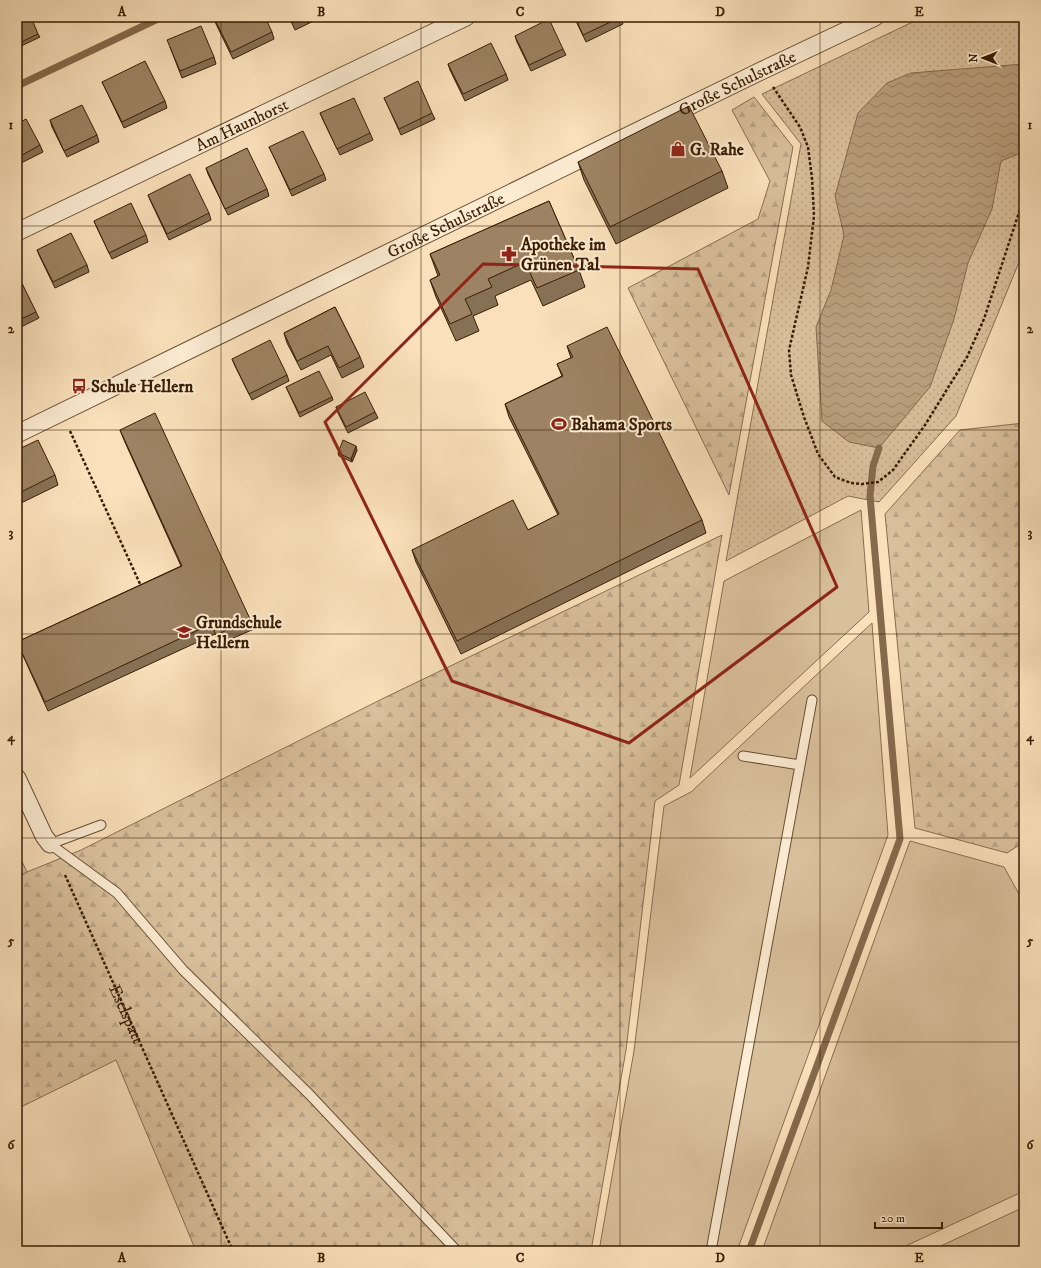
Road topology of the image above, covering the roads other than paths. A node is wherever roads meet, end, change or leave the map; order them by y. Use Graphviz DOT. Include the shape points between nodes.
graph roads {
  1 [pos="466,17"];
  2 [pos="875,17"];
  3 [pos="17,232"];
  4 [pos="17,434"];
  5 [pos="812,700"];
  6 [pos="743,756"];
  7 [pos="800,765"];
  8 [pos="17,778"];
  9 [pos="101,825"];
  10 [pos="50,844"];
  11 [pos="457,1251"];
  12 [pos="711,1251"];
  1 -- 3 [label="street, Am Haunhorst"];
  2 -- 4 [label="street, Große Schulstraße"];
  5 -- 7 [label="lane"];
  6 -- 7 [label="lane"];
  7 -- 12 [label="lane"];
  8 -- 10 [label="street"];
  9 -- 10 [label="lane"];
  10 -- 11 [label="lane" via="117,893 183,970 310,1095"];
}
